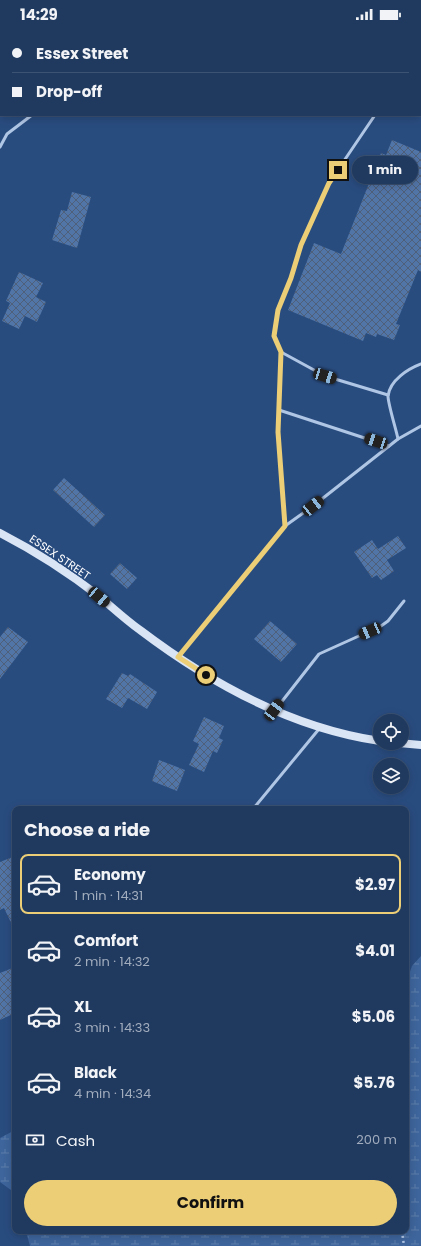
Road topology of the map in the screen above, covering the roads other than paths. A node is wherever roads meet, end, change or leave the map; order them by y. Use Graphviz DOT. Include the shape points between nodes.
graph roads {
  1 [pos="31,116"];
  2 [pos="374,116"];
  3 [pos="0,147"];
  4 [pos="281,352"];
  5 [pos="421,364"];
  6 [pos="388,396"];
  7 [pos="278,410"];
  8 [pos="421,426"];
  9 [pos="398,438"];
  10 [pos="389,446"];
  11 [pos="285,526"];
  12 [pos="0,533"];
  13 [pos="404,601"];
  14 [pos="178,657"];
  15 [pos="274,710"];
  16 [pos="321,727"];
  17 [pos="373,740"];
  18 [pos="409,744"];
  19 [pos="421,745"];
  20 [pos="255,806"];
  1 -- 3 [label="lane" via="7,134"];
  2 -- 4 [label="lane" via="329,183 301,245 278,310 274,336"];
  4 -- 6 [label="lane" via="325,376"];
  4 -- 7 [label="lane"];
  5 -- 6 [label="lane" via="394,381"];
  6 -- 9 [label="lane"];
  7 -- 10 [label="lane"];
  7 -- 11 [label="lane"];
  8 -- 9 [label="lane"];
  9 -- 10 [label="lane"];
  10 -- 11 [label="lane"];
  11 -- 14 [label="lane"];
  12 -- 14 [label="main road, ESSEX STREET" via="63,570"];
  13 -- 15 [label="lane" via="381,626 319,654"];
  14 -- 15 [label="main road, ESSEX STREET" via="230,689"];
  15 -- 16 [label="main road, ESSEX STREET"];
  16 -- 17 [label="main road, ESSEX STREET"];
  16 -- 20 [label="lane"];
  18 -- 19 [label="main road"];
}
